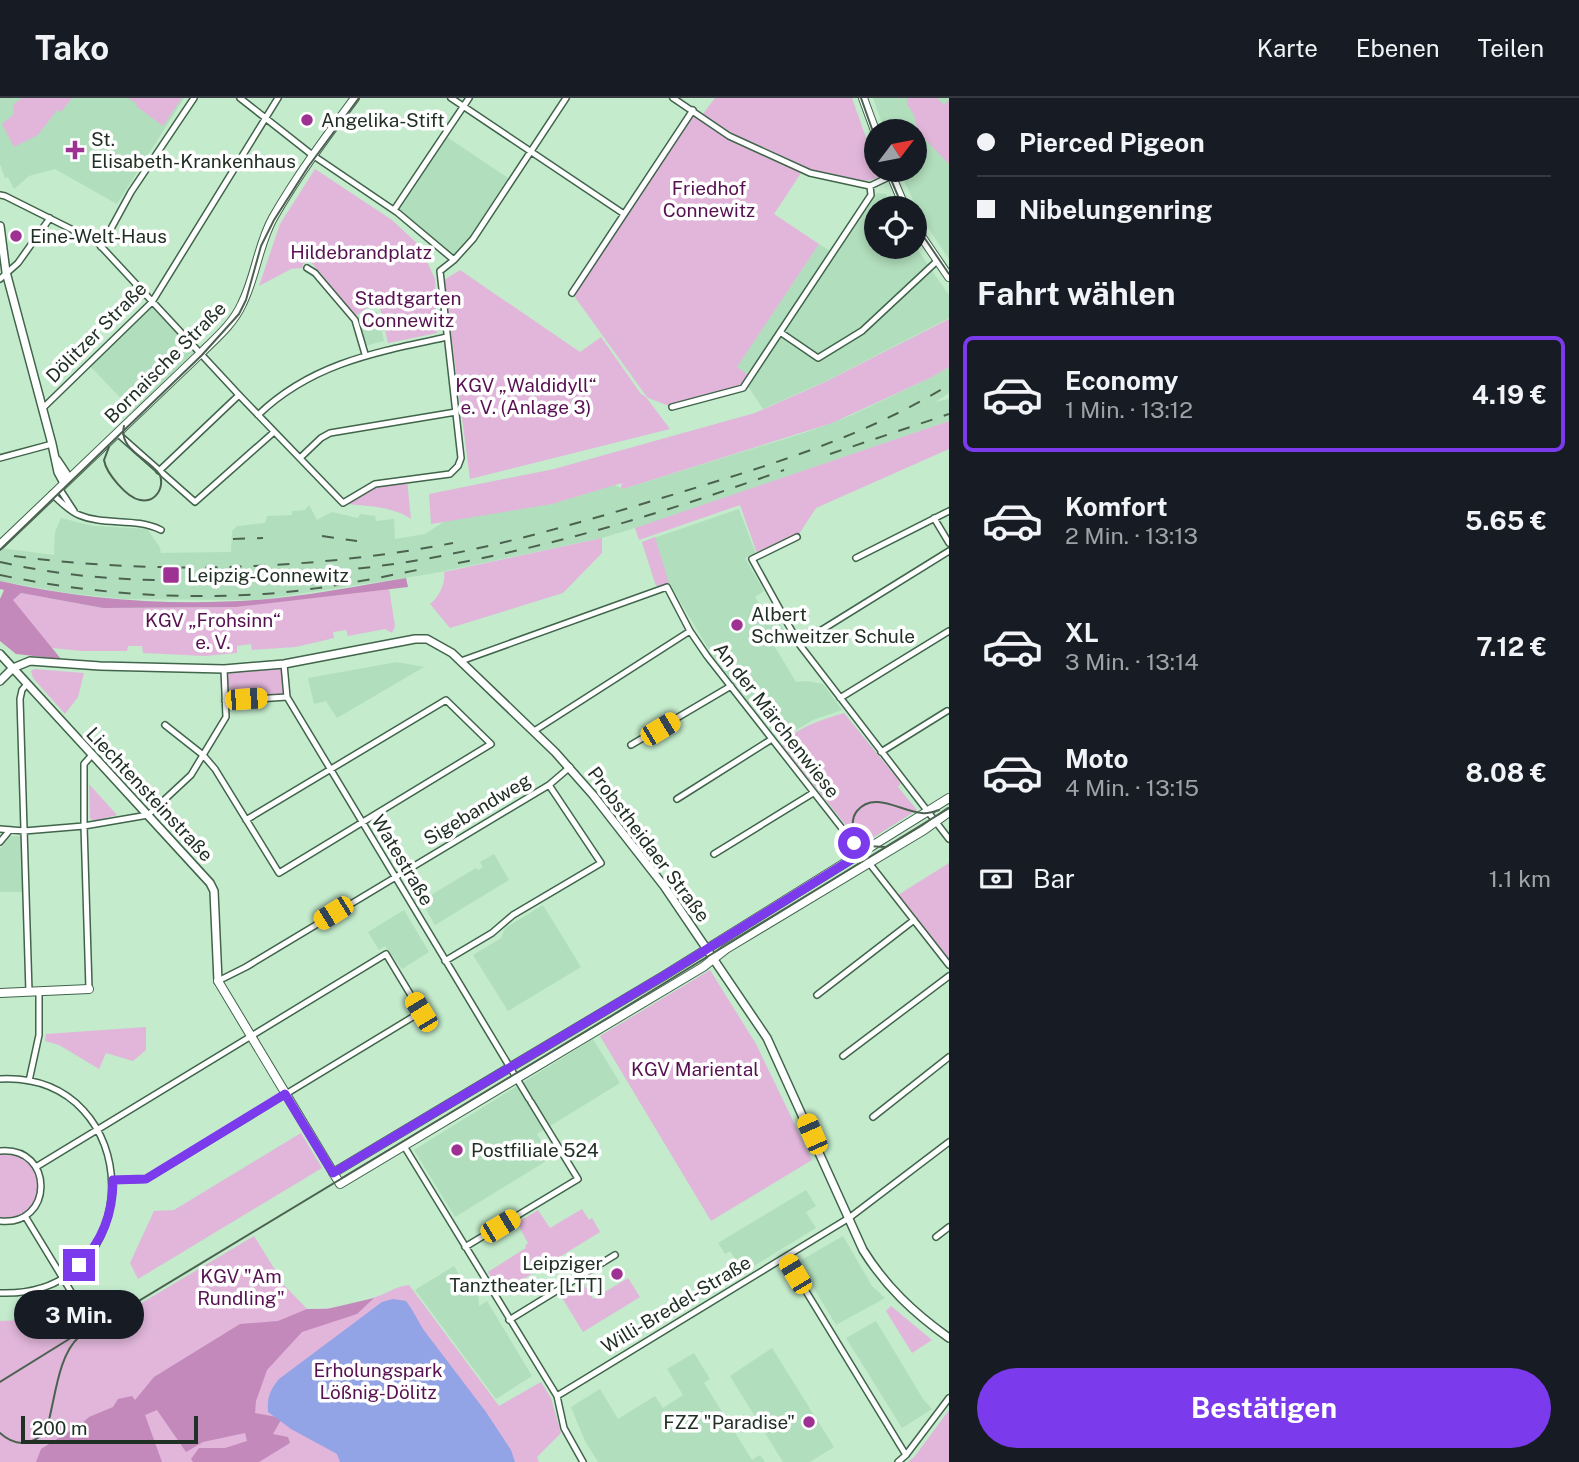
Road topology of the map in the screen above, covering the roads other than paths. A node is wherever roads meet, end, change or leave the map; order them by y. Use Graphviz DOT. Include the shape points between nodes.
graph roads {
  1 [pos="194,98"];
  2 [pos="240,98"];
  3 [pos="278,98"];
  4 [pos="355,98"];
  5 [pos="452,98"];
  6 [pos="469,98"];
  7 [pos="566,98"];
  8 [pos="673,98"];
  9 [pos="863,98"];
  10 [pos="464,106"];
  11 [pos="693,110"];
  12 [pos="265,119"];
  13 [pos="871,119"];
  14 [pos="530,152"];
  15 [pos="313,155"];
  16 [pos="876,182"];
  17 [pos="870,186"];
  18 [pos="0,195"];
  19 [pos="394,210"];
  20 [pos="624,214"];
  21 [pos="50,218"];
  22 [pos="0,226"];
  23 [pos="927,246"];
  24 [pos="101,247"];
  25 [pos="454,260"];
  26 [pos="937,261"];
  27 [pos="307,268"];
  28 [pos="6,272"];
  29 [pos="949,277"];
  30 [pos="0,279"];
  31 [pos="572,293"];
  32 [pos="152,302"];
  33 [pos="780,332"];
  34 [pos="447,337"];
  35 [pos="201,353"];
  36 [pos="365,354"];
  37 [pos="239,395"];
  38 [pos="672,407"];
  39 [pos="43,408"];
  40 [pos="456,412"];
  41 [pos="258,415"];
  42 [pos="274,432"];
  43 [pos="117,433"];
  44 [pos="52,444"];
  45 [pos="0,458"];
  46 [pos="300,458"];
  47 [pos="159,471"];
  48 [pos="61,486"];
  49 [pos="949,511"];
  50 [pos="934,518"];
  51 [pos="161,530"];
  52 [pos="797,537"];
  53 [pos="949,543"];
  54 [pos="0,545"];
  55 [pos="949,551"];
  56 [pos="856,558"];
  57 [pos="690,631"];
  58 [pos="949,631"];
  59 [pos="799,644"];
  60 [pos="0,654"];
  61 [pos="461,661"];
  62 [pos="284,664"];
  63 [pos="13,668"];
  64 [pos="224,669"];
  65 [pos="0,681"];
  66 [pos="27,684"];
  67 [pos="730,686"];
  68 [pos="288,696"];
  69 [pos="840,698"];
  70 [pos="225,701"];
  71 [pos="947,711"];
  72 [pos="165,725"];
  73 [pos="534,731"];
  74 [pos="772,739"];
  75 [pos="631,745"];
  76 [pos="881,752"];
  77 [pos="92,755"];
  78 [pos="204,755"];
  79 [pos="570,767"];
  80 [pos="330,769"];
  81 [pos="549,785"];
  82 [pos="813,793"];
  83 [pos="949,798"];
  84 [pos="677,799"];
  85 [pos="927,811"];
  86 [pos="949,812"];
  87 [pos="148,815"];
  88 [pos="246,820"];
  89 [pos="362,822"];
  90 [pos="936,822"];
  91 [pos="84,826"];
  92 [pos="0,829"];
  93 [pos="10,830"];
  94 [pos="24,831"];
  95 [pos="949,839"];
  96 [pos="0,842"];
  97 [pos="862,853"];
  98 [pos="715,854"];
  99 [pos="870,862"];
  100 [pos="395,876"];
  101 [pos="914,920"];
  102 [pos="708,948"];
  103 [pos="715,959"];
  104 [pos="445,961"];
  105 [pos="949,965"];
  106 [pos="949,975"];
  107 [pos="218,981"];
  108 [pos="89,989"];
  109 [pos="34,992"];
  110 [pos="0,993"];
  111 [pos="817,995"];
  112 [pos="250,1037"];
  113 [pos="844,1056"];
  114 [pos="949,1057"];
  115 [pos="509,1067"];
  116 [pos="0,1079"];
  117 [pos="517,1080"];
  118 [pos="29,1081"];
  119 [pos="285,1094"];
  120 [pos="873,1117"];
  121 [pos="98,1130"];
  122 [pos="949,1142"];
  123 [pos="404,1146"];
  124 [pos="0,1151"];
  125 [pos="36,1167"];
  126 [pos="333,1173"];
  127 [pos="113,1180"];
  128 [pos="24,1216"];
  129 [pos="849,1218"];
  130 [pos="0,1221"];
  131 [pos="949,1227"];
  132 [pos="936,1237"];
  133 [pos="465,1247"];
  134 [pos="615,1255"];
  135 [pos="785,1257"];
  136 [pos="62,1277"];
  137 [pos="0,1293"];
  138 [pos="84,1314"];
  139 [pos="509,1320"];
  140 [pos="949,1338"];
  141 [pos="557,1396"];
  142 [pos="949,1398"];
  143 [pos="906,1455"];
  144 [pos="583,1462"];
  145 [pos="898,1462"];
  1 -- 24 [label="street" via="131,192"];
  2 -- 12 [label="street"];
  3 -- 12 [label="street, Dölitzer Straße"];
  4 -- 15 [label="main road, Bornaische Straße"];
  5 -- 10 [label="street"];
  6 -- 10 [label="street"];
  7 -- 14 [label="street"];
  8 -- 11 [label="street"];
  9 -- 13 [label="main road"];
  10 -- 14 [label="street"];
  10 -- 19 [label="street"];
  11 -- 17 [label="street" via="729,136 783,162"];
  11 -- 20 [label="street"];
  12 -- 15 [label="street"];
  12 -- 32 [label="street, Dölitzer Straße"];
  14 -- 20 [label="street"];
  14 -- 25 [label="street"];
  15 -- 19 [label="street"];
  15 -- 35 [label="main road, Bornaische Straße" via="263,239 242,306"];
  16 -- 17 [label="street"];
  17 -- 33 [label="street" via="871,195"];
  18 -- 21 [label="street"];
  19 -- 25 [label="street"];
  20 -- 31 [label="street"];
  21 -- 24 [label="street"];
  21 -- 28 [label="street"];
  22 -- 28 [label="street"];
  23 -- 26 [label="main road"];
  24 -- 32 [label="street"];
  25 -- 34 [label="street" via="440,271"];
  26 -- 29 [label="main road"];
  26 -- 33 [label="street" via="862,331 818,358"];
  27 -- 36 [label="street" via="355,320"];
  28 -- 30 [label="street"];
  28 -- 39 [label="street"];
  32 -- 35 [label="street"];
  32 -- 39 [label="street, Dölitzer Straße"];
  33 -- 38 [label="street" via="743,388"];
  34 -- 36 [label="street"];
  34 -- 40 [label="street"];
  35 -- 37 [label="street"];
  35 -- 43 [label="main road, Bornaische Straße"];
  36 -- 41 [label="street" via="316,374"];
  37 -- 41 [label="street"];
  37 -- 47 [label="street"];
  39 -- 44 [label="street"];
  40 -- 46 [label="street" via="330,433"];
  40 -- 46 [label="street" via="461,458 450,474 375,484 343,503"];
  41 -- 42 [label="street"];
  42 -- 46 [label="street"];
  42 -- 47 [label="street" via="195,502"];
  43 -- 47 [label="street"];
  43 -- 48 [label="main road, Bornaische Straße"];
  44 -- 45 [label="street"];
  44 -- 48 [label="street"];
  48 -- 51 [label="street" via="76,514 149,524"];
  48 -- 54 [label="main road, Bornaische Straße"];
  49 -- 50 [label="street"];
  50 -- 53 [label="street"];
  50 -- 56 [label="street"];
  52 -- 59 [label="street" via="752,559"];
  55 -- 59 [label="street"];
  57 -- 61 [label="street, An der Märchenwiese" via="667,587"];
  57 -- 67 [label="street, An der Märchenwiese"];
  57 -- 73 [label="street"];
  58 -- 69 [label="street"];
  59 -- 69 [label="street"];
  60 -- 63 [label="street, Liechtensteinstraße"];
  61 -- 62 [label="street, Probstheidaer Straße" via="439,644 415,639"];
  61 -- 73 [label="street, Probstheidaer Straße"];
  62 -- 64 [label="street"];
  62 -- 68 [label="street, Watestraße"];
  63 -- 64 [label="street" via="30,661"];
  63 -- 65 [label="street"];
  63 -- 66 [label="street, Liechtensteinstraße"];
  64 -- 70 [label="street"];
  66 -- 77 [label="street, Liechtensteinstraße"];
  66 -- 94 [label="street" via="19,699"];
  67 -- 74 [label="street, An der Märchenwiese"];
  67 -- 75 [label="street"];
  68 -- 70 [label="street"];
  68 -- 80 [label="street, Watestraße"];
  69 -- 76 [label="street"];
  70 -- 78 [label="street" via="226,717"];
  71 -- 76 [label="street"];
  72 -- 78 [label="street"];
  73 -- 79 [label="street, Probstheidaer Straße"];
  74 -- 82 [label="street, An der Märchenwiese"];
  74 -- 84 [label="street"];
  76 -- 85 [label="street"];
  77 -- 87 [label="street, Liechtensteinstraße"];
  77 -- 91 [label="street" via="84,764"];
  78 -- 87 [label="street" via="191,775"];
  78 -- 88 [label="street"];
  79 -- 81 [label="street, Sigebandweg"];
  79 -- 102 [label="street, Probstheidaer Straße"];
  80 -- 88 [label="street"];
  80 -- 89 [label="street, Watestraße"];
  80 -- 89 [label="street" via="446,700 491,744"];
  81 -- 100 [label="street, Sigebandweg"];
  81 -- 104 [label="street" via="601,863"];
  82 -- 97 [label="street, An der Märchenwiese"];
  82 -- 98 [label="street"];
  83 -- 85 [label="main road"];
  85 -- 90 [label="street"];
  85 -- 97 [label="main road"];
  86 -- 90 [label="main road"];
  87 -- 91 [label="street"];
  87 -- 107 [label="street, Liechtensteinstraße" via="214,891"];
  88 -- 89 [label="street" via="279,873"];
  89 -- 100 [label="street, Watestraße"];
  90 -- 95 [label="street"];
  90 -- 99 [label="main road"];
  91 -- 94 [label="street"];
  91 -- 108 [label="street"];
  92 -- 93 [label="street"];
  93 -- 94 [label="street"];
  93 -- 96 [label="street"];
  94 -- 109 [label="street"];
  97 -- 99 [label="street, An der Märchenwiese"];
  97 -- 102 [label="main road"];
  99 -- 101 [label="street, An der Märchenwiese"];
  99 -- 103 [label="main road"];
  100 -- 104 [label="street, Watestraße"];
  100 -- 107 [label="street, Sigebandweg"];
  101 -- 105 [label="street, An der Märchenwiese"];
  101 -- 111 [label="street"];
  102 -- 103 [label="street, Probstheidaer Straße"];
  102 -- 115 [label="main road"];
  103 -- 117 [label="main road"];
  103 -- 129 [label="street, Probstheidaer Straße" via="766,1038"];
  104 -- 115 [label="street, Watestraße"];
  106 -- 113 [label="street"];
  107 -- 112 [label="main road"];
  108 -- 109 [label="main road"];
  109 -- 110 [label="main road"];
  109 -- 118 [label="street" via="39,1035"];
  112 -- 119 [label="main road"];
  112 -- 119 [label="street" via="386,954 421,1012"];
  112 -- 121 [label="street"];
  114 -- 120 [label="street"];
  115 -- 117 [label="street, Watestraße"];
  115 -- 126 [label="main road"];
  116 -- 118 [label="street"];
  117 -- 123 [label="main road"];
  117 -- 133 [label="street, Watestraße" via="578,1179"];
  118 -- 121 [label="street" via="70,1100"];
  119 -- 126 [label="main road"];
  119 -- 127 [label="street" via="146,1179"];
  121 -- 125 [label="street"];
  121 -- 127 [label="street"];
  122 -- 129 [label="street, Willi-Bredel-Straße"];
  123 -- 126 [label="main road" via="340,1184"];
  123 -- 133 [label="street"];
  124 -- 125 [label="street" via="22,1154"];
  125 -- 128 [label="street" via="40,1194"];
  127 -- 136 [label="street" via="111,1210 98,1241 84,1260"];
  128 -- 130 [label="street"];
  128 -- 136 [label="street"];
  129 -- 135 [label="street, Willi-Bredel-Straße"];
  129 -- 140 [label="street, Probstheidaer Straße" via="887,1286"];
  131 -- 132 [label="street"];
  133 -- 139 [label="street"];
  134 -- 139 [label="street"];
  135 -- 141 [label="street, Willi-Bredel-Straße"];
  135 -- 143 [label="street"];
  136 -- 137 [label="street" via="34,1290"];
  136 -- 138 [label="street"];
  139 -- 141 [label="street"];
  141 -- 144 [label="street" via="564,1428"];
  142 -- 143 [label="street"];
  143 -- 145 [label="street"];
}
